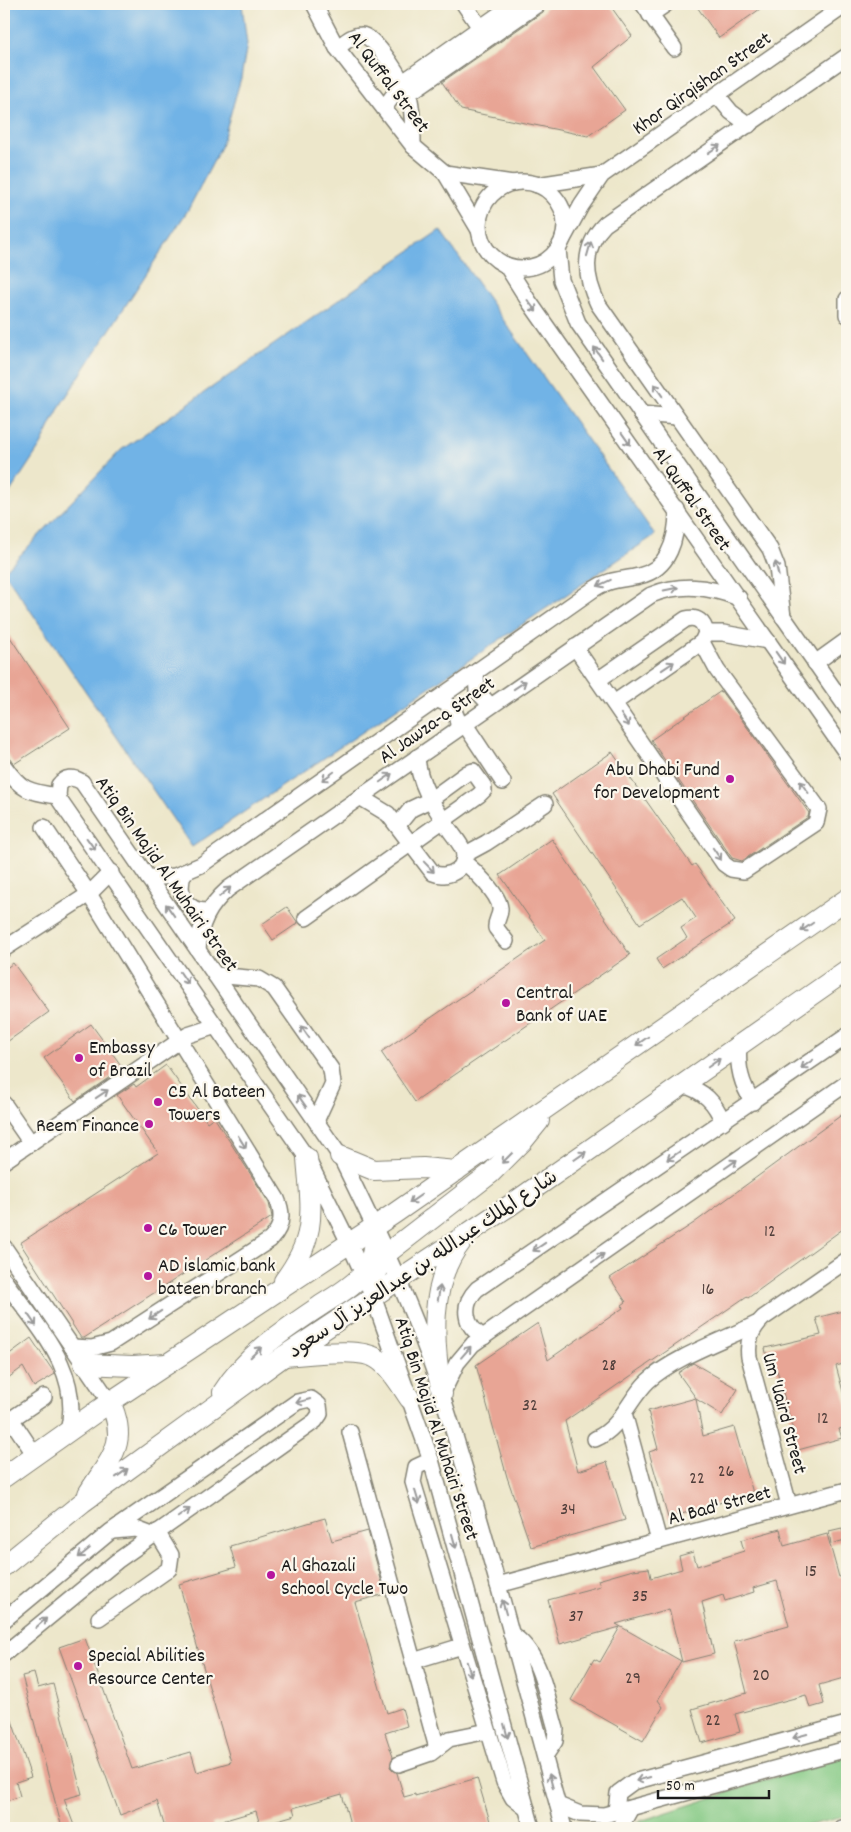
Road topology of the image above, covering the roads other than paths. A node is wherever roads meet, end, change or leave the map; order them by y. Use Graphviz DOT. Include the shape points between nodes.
graph roads {
  1 [pos="314,4"];
  2 [pos="464,4"];
  3 [pos="514,4"];
  4 [pos="538,4"];
  5 [pos="666,4"];
  6 [pos="847,4"];
  7 [pos="647,9"];
  8 [pos="484,33"];
  9 [pos="337,48"];
  10 [pos="674,48"];
  11 [pos="847,56"];
  12 [pos="406,88"];
  13 [pos="718,95"];
  14 [pos="384,108"];
  15 [pos="749,125"];
  16 [pos="413,146"];
  17 [pos="446,173"];
  18 [pos="602,175"];
  19 [pos="516,183"];
  20 [pos="537,185"];
  21 [pos="479,230"];
  22 [pos="560,244"];
  23 [pos="506,265"];
  24 [pos="847,299"];
  25 [pos="847,314"];
  26 [pos="641,414"];
  27 [pos="677,417"];
  28 [pos="678,510"];
  29 [pos="638,576"];
  30 [pos="650,595"];
  31 [pos="738,598"];
  32 [pos="783,617"];
  33 [pos="704,637"];
  34 [pos="768,640"];
  35 [pos="847,640"];
  36 [pos="575,647"];
  37 [pos="816,663"];
  38 [pos="476,672"];
  39 [pos="598,680"];
  40 [pos="436,700"];
  41 [pos="614,703"];
  42 [pos="490,705"];
  43 [pos="847,708"];
  44 [pos="461,725"];
  45 [pos="847,754"];
  46 [pos="416,757"];
  47 [pos="4,766"];
  48 [pos="503,782"];
  49 [pos="58,796"];
  50 [pos="360,797"];
  51 [pos="430,800"];
  52 [pos="545,804"];
  53 [pos="443,820"];
  54 [pos="398,825"];
  55 [pos="44,827"];
  56 [pos="410,843"];
  57 [pos="463,858"];
  58 [pos="111,872"];
  59 [pos="184,873"];
  60 [pos="148,878"];
  61 [pos="89,894"];
  62 [pos="847,899"];
  63 [pos="208,911"];
  64 [pos="306,918"];
  65 [pos="506,941"];
  66 [pos="4,949"];
  67 [pos="198,950"];
  68 [pos="847,970"];
  69 [pos="215,975"];
  70 [pos="216,1026"];
  71 [pos="847,1036"];
  72 [pos="179,1041"];
  73 [pos="739,1046"];
  74 [pos="847,1083"];
  75 [pos="683,1085"];
  76 [pos="753,1102"];
  77 [pos="4,1104"];
  78 [pos="548,1107"];
  79 [pos="316,1121"];
  80 [pos="723,1122"];
  81 [pos="31,1143"];
  82 [pos="340,1156"];
  83 [pos="307,1158"];
  84 [pos="4,1161"];
  85 [pos="456,1171"];
  86 [pos="374,1226"];
  87 [pos="470,1232"];
  88 [pos="349,1242"];
  89 [pos="4,1247"];
  90 [pos="386,1254"];
  91 [pos="847,1260"];
  92 [pos="363,1274"];
  93 [pos="4,1280"];
  94 [pos="397,1280"];
  95 [pos="278,1290"];
  96 [pos="373,1296"];
  97 [pos="756,1324"];
  98 [pos="484,1338"];
  99 [pos="72,1347"];
  100 [pos="284,1356"];
  101 [pos="84,1364"];
  102 [pos="167,1364"];
  103 [pos="442,1394"];
  104 [pos="44,1397"];
  105 [pos="410,1399"];
  106 [pos="110,1402"];
  107 [pos="216,1404"];
  108 [pos="624,1413"];
  109 [pos="8,1422"];
  110 [pos="68,1432"];
  111 [pos="350,1432"];
  112 [pos="595,1439"];
  113 [pos="35,1455"];
  114 [pos="431,1460"];
  115 [pos="4,1477"];
  116 [pos="847,1490"];
  117 [pos="83,1502"];
  118 [pos="789,1505"];
  119 [pos="110,1532"];
  120 [pos="155,1534"];
  121 [pos="659,1541"];
  122 [pos="4,1566"];
  123 [pos="498,1584"];
  124 [pos="99,1618"];
  125 [pos="4,1620"];
  126 [pos="462,1646"];
  127 [pos="4,1654"];
  128 [pos="413,1661"];
  129 [pos="847,1724"];
  130 [pos="488,1731"];
  131 [pos="762,1747"];
  132 [pos="438,1748"];
  133 [pos="847,1749"];
  134 [pos="399,1764"];
  135 [pos="770,1770"];
  136 [pos="558,1805"];
  137 [pos="527,1808"];
  138 [pos="631,1808"];
  139 [pos="616,1812"];
  140 [pos="847,1827"];
  141 [pos="532,1828"];
  142 [pos="564,1828"];
  143 [pos="620,1828"];
  144 [pos="842,1828"];
  1 -- 9 [label="street, Al Quffal Street"];
  2 -- 8 [label="street"];
  3 -- 8 [label="street"];
  4 -- 8 [label="street"];
  5 -- 7 [label="street"];
  6 -- 13 [label="street, Khor Qirqishan Street"];
  7 -- 10 [label="street"];
  8 -- 12 [label="street"];
  9 -- 12 [label="street" via="355,36 369,37"];
  9 -- 14 [label="street, Al Quffal Street"];
  11 -- 15 [label="street"];
  12 -- 14 [label="street"];
  12 -- 16 [label="street"];
  13 -- 15 [label="street" via="731,112"];
  13 -- 18 [label="street, Khor Qirqishan Street"];
  14 -- 16 [label="street, Al Quffal Street"];
  27 -- 15 [label="street, one-way" via="598,304 589,283 588,254 594,238 605,224"];
  16 -- 17 [label="street, Al Quffal Street"];
  17 -- 19 [label="street"];
  17 -- 21 [label="street, Al Quffal Street"];
  18 -- 20 [label="street, Khor Qirqishan Street"];
  18 -- 22 [label="street, Khor Qirqishan Street"];
  19 -- 20 [label="street"];
  19 -- 21 [label="street" via="500,189 488,199 482,208"];
  20 -- 22 [label="street" via="555,198 561,207 565,228"];
  21 -- 23 [label="street" via="488,251"];
  22 -- 23 [label="street" via="540,264 517,268"];
  26 -- 22 [label="street, Al Quffal Street, one-way" via="570,310 560,280"];
  23 -- 28 [label="street, Al Quffal Street, one-way"];
  24 -- 25 [label="street"];
  26 -- 27 [label="street"];
  26 -- 32 [label="street, Al Quffal Street"];
  32 -- 27 [label="street, one-way" via="779,576 770,549"];
  28 -- 29 [label="street, Al Jawza-a Street" via="675,538 666,557 652,570"];
  28 -- 31 [label="street, Al Quffal Street"];
  29 -- 30 [label="street"];
  29 -- 38 [label="street, Al Jawza-a Street, one-way" via="603,583"];
  30 -- 31 [label="street, Al Jawza-a Street, one-way" via="689,586 714,589"];
  30 -- 36 [label="street, Al Jawza-a Street"];
  31 -- 34 [label="street, Al Quffal Street"];
  32 -- 37 [label="street, Al Quffal Street"];
  33 -- 34 [label="street" via="723,632"];
  33 -- 39 [label="street" via="700,620 686,619"];
  41 -- 33 [label="street, one-way"];
  41 -- 33 [label="street, one-way" via="727,867 744,871 759,857 816,823 819,809 717,670"];
  34 -- 45 [label="street, Al Quffal Street, one-way"];
  35 -- 37 [label="street"];
  36 -- 39 [label="street"];
  42 -- 36 [label="street, Al Jawza-a Street, one-way"];
  37 -- 43 [label="street, Al Quffal Street"];
  38 -- 40 [label="street, Al Jawza-a Street"];
  38 -- 42 [label="street" via="477,691"];
  39 -- 41 [label="street"];
  40 -- 44 [label="street" via="447,703 455,711"];
  40 -- 59 [label="street, Al Jawza-a Street, one-way" via="201,865"];
  42 -- 44 [label="street, Al Jawza-a Street"];
  44 -- 46 [label="street, Al Jawza-a Street"];
  44 -- 48 [label="street"];
  50 -- 46 [label="street, Al Jawza-a Street, one-way"];
  46 -- 51 [label="street" via="420,778"];
  47 -- 49 [label="street" via="24,789"];
  49 -- 58 [label="street, Atiq Bin Majid Al Muhairi Street, one-way"];
  49 -- 60 [label="street, Atiq Bin Majid Al Muhairi Street" via="62,781 72,778 82,782"];
  50 -- 54 [label="street" via="380,807"];
  63 -- 50 [label="street, Al Jawza-a Street, one-way" via="228,889"];
  51 -- 53 [label="street"];
  51 -- 53 [label="street" via="473,771 483,785 484,790 479,795"];
  51 -- 54 [label="street" via="411,809"];
  52 -- 57 [label="street"];
  53 -- 56 [label="street"];
  53 -- 57 [label="street" via="462,848"];
  54 -- 56 [label="street"];
  55 -- 61 [label="street"];
  56 -- 57 [label="street, one-way" via="429,869 439,875 451,874 461,867"];
  56 -- 64 [label="street"];
  57 -- 65 [label="street" via="499,905 496,928"];
  58 -- 61 [label="street"];
  58 -- 70 [label="street, Atiq Bin Majid Al Muhairi Street, one-way"];
  59 -- 60 [label="street, Al Jawza-a Street"];
  59 -- 63 [label="street" via="180,887 184,900 194,909"];
  67 -- 60 [label="street, Atiq Bin Majid Al Muhairi Street, one-way"];
  61 -- 66 [label="street"];
  61 -- 72 [label="street"];
  62 -- 78 [label="main road, one-way"];
  63 -- 67 [label="street, Al Jawza-a Street" via="200,930"];
  67 -- 69 [label="street, Atiq Bin Majid Al Muhairi Street"];
  68 -- 73 [label="main road, شارع الملك عبدالله بن عبدالعزيز آل سعود"];
  79 -- 69 [label="street, Atiq Bin Majid Al Muhairi Street, one-way"];
  79 -- 69 [label="street, one-way" via="333,1084 331,1069 274,988 251,977"];
  70 -- 72 [label="street" via="197,1031"];
  70 -- 83 [label="street, Atiq Bin Majid Al Muhairi Street"];
  71 -- 76 [label="street, one-way"];
  81 -- 72 [label="street, one-way"];
  72 -- 99 [label="street, one-way" via="277,1199 282,1213 279,1228 263,1244 111,1343 92,1348"];
  75 -- 73 [label="main road, شارع الملك عبدالله بن عبدالعزيز آل سعود, one-way"];
  73 -- 76 [label="street" via="740,1076"];
  98 -- 74 [label="street, one-way"];
  75 -- 80 [label="street" via="704,1094 714,1103"];
  87 -- 75 [label="main road, شارع الملك عبدالله بن عبدالعزيز آل سعود, one-way"];
  76 -- 80 [label="street"];
  77 -- 81 [label="street"];
  78 -- 85 [label="main road"];
  78 -- 90 [label="main road, one-way" via="522,1142 491,1173"];
  79 -- 82 [label="street, Atiq Bin Majid Al Muhairi Street"];
  80 -- 98 [label="street, one-way" via="477,1289 468,1301 466,1315 472,1329"];
  81 -- 84 [label="street"];
  82 -- 85 [label="main road" via="374,1170 423,1168"];
  82 -- 86 [label="street, Atiq Bin Majid Al Muhairi Street"];
  83 -- 88 [label="street, Atiq Bin Majid Al Muhairi Street"];
  83 -- 95 [label="main road" via="310,1231 297,1262"];
  85 -- 86 [label="main road, one-way"];
  86 -- 88 [label="main road"];
  86 -- 90 [label="street, Atiq Bin Majid Al Muhairi Street"];
  86 -- 92 [label="main road" via="373,1252"];
  87 -- 94 [label="main road, شارع الملك عبدالله بن عبدالعزيز آل سعود"];
  103 -- 87 [label="main road, one-way" via="435,1346 440,1289 447,1262"];
  88 -- 92 [label="street, Atiq Bin Majid Al Muhairi Street"];
  88 -- 95 [label="main road"];
  89 -- 99 [label="street"];
  90 -- 94 [label="street, Atiq Bin Majid Al Muhairi Street"];
  90 -- 96 [label="main road" via="376,1274"];
  91 -- 97 [label="street"];
  92 -- 96 [label="street, Atiq Bin Majid Al Muhairi Street"];
  107 -- 92 [label="main road, one-way" via="235,1375 260,1348"];
  93 -- 110 [label="street, one-way" via="53,1349 66,1374 72,1398"];
  94 -- 96 [label="main road, شارع الملك عبدالله بن عبدالعزيز آل سعود"];
  94 -- 103 [label="street, Atiq Bin Majid Al Muhairi Street"];
  95 -- 102 [label="main road"];
  96 -- 100 [label="main road, شارع الملك عبدالله بن عبدالعزيز آل سعود"];
  96 -- 105 [label="street, Atiq Bin Majid Al Muhairi Street"];
  97 -- 108 [label="street" via="659,1373 639,1391"];
  97 -- 118 [label="street, Um 'Uaird Street" via="749,1340 749,1357"];
  103 -- 98 [label="street, one-way" via="465,1352"];
  99 -- 101 [label="street"];
  100 -- 105 [label="main road" via="350,1353 373,1356 390,1370"];
  100 -- 107 [label="main road, شارع الملك عبدالله بن عبدالعزيز آل سعود"];
  101 -- 102 [label="main road"];
  101 -- 106 [label="street"];
  102 -- 106 [label="main road"];
  103 -- 123 [label="street, Atiq Bin Majid Al Muhairi Street"];
  104 -- 109 [label="street"];
  105 -- 114 [label="street, Atiq Bin Majid Al Muhairi Street"];
  106 -- 110 [label="main road"];
  106 -- 117 [label="main road" via="119,1426 118,1442"];
  117 -- 107 [label="main road, شارع الملك عبدالله بن عبدالعزيز آل سعود, one-way"];
  108 -- 112 [label="street" via="609,1432"];
  108 -- 121 [label="street, Al Bad' Street"];
  109 -- 113 [label="street"];
  110 -- 113 [label="main road"];
  111 -- 128 [label="street"];
  113 -- 115 [label="main road"];
  114 -- 126 [label="street, one-way" via="416,1467 413,1482"];
  114 -- 137 [label="street, Atiq Bin Majid Al Muhairi Street, one-way"];
  116 -- 118 [label="street, Al Bad' Street"];
  117 -- 122 [label="main road, شارع الملك عبدالله بن عبدالعزيز آل سعود"];
  118 -- 121 [label="street, Al Bad' Street"];
  119 -- 120 [label="street" via="127,1528"];
  120 -- 119 [label="street, one-way" via="315,1421 320,1409 316,1401 306,1398 297,1402"];
  119 -- 125 [label="street, one-way"];
  120 -- 124 [label="street" via="171,1556 169,1570"];
  127 -- 120 [label="street, one-way" via="79,1591"];
  121 -- 123 [label="street, Al Bad' Street"];
  136 -- 123 [label="street, Atiq Bin Majid Al Muhairi Street, one-way"];
  126 -- 128 [label="street"];
  126 -- 130 [label="street, one-way"];
  128 -- 132 [label="street"];
  129 -- 131 [label="street, one-way"];
  130 -- 132 [label="street" via="449,1739"];
  130 -- 137 [label="street" via="508,1790 519,1804"];
  131 -- 135 [label="street"];
  131 -- 139 [label="street, one-way" via="627,1784 618,1793"];
  132 -- 134 [label="street"];
  133 -- 135 [label="street"];
  135 -- 138 [label="street"];
  136 -- 139 [label="street" via="586,1814"];
  136 -- 142 [label="street, Atiq Bin Majid Al Muhairi Street"];
  137 -- 141 [label="street, Atiq Bin Majid Al Muhairi Street"];
  138 -- 139 [label="street"];
  138 -- 143 [label="street"];
  140 -- 144 [label="street"];
}
